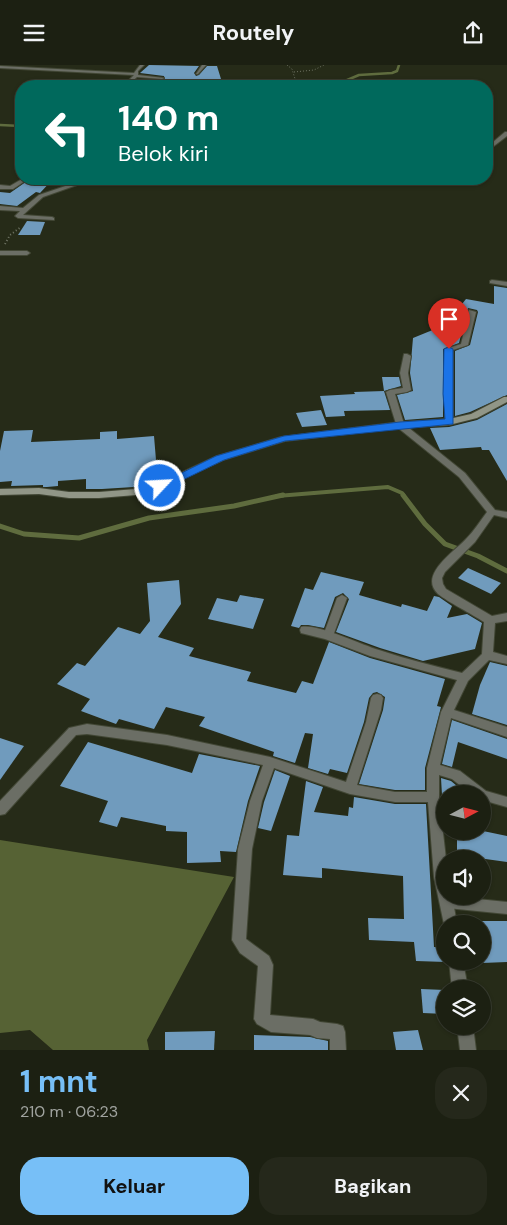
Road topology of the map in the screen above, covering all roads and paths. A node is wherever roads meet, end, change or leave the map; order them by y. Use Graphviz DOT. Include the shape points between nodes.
graph roads {
  1 [pos="142,65"];
  2 [pos="204,65"];
  3 [pos="287,65"];
  4 [pos="324,65"];
  5 [pos="0,67"];
  6 [pos="293,72"];
  7 [pos="197,73"];
  8 [pos="136,75"];
  9 [pos="162,78"];
  10 [pos="131,80"];
  11 [pos="295,80"];
  12 [pos="507,133"];
  13 [pos="493,145"];
  14 [pos="16,185"];
  15 [pos="74,185"];
  16 [pos="0,187"];
  17 [pos="0,207"];
  18 [pos="24,211"];
  19 [pos="30,217"];
  20 [pos="52,219"];
  21 [pos="0,252"];
  22 [pos="26,253"];
  23 [pos="492,282"];
  24 [pos="507,284"];
  25 [pos="472,312"];
  26 [pos="407,357"];
  27 [pos="507,399"];
  28 [pos="450,422"];
  29 [pos="400,425"];
  30 [pos="0,492"];
  31 [pos="492,512"];
  32 [pos="507,515"];
  33 [pos="342,598"];
  34 [pos="507,617"];
  35 [pos="490,620"];
  36 [pos="305,630"];
  37 [pos="328,636"];
  38 [pos="487,655"];
  39 [pos="507,660"];
  40 [pos="464,678"];
  41 [pos="377,698"];
  42 [pos="447,713"];
  43 [pos="507,732"];
  44 [pos="270,761"];
  45 [pos="433,768"];
  46 [pos="470,785"];
  47 [pos="350,789"];
  48 [pos="433,797"];
  49 [pos="491,797"];
  50 [pos="507,803"];
  51 [pos="0,810"];
  52 [pos="438,850"];
  53 [pos="477,905"];
  54 [pos="507,908"];
  55 [pos="466,1035"];
  56 [pos="338,1050"];
  57 [pos="468,1050"];
  1 -- 8 [label="street"];
  2 -- 7 [label="street"];
  3 -- 6 [label="path"];
  4 -- 6 [label="path" via="314,70"];
  5 -- 8 [label="street"];
  6 -- 11 [label="path"];
  8 -- 9 [label="street"];
  8 -- 10 [label="street"];
  12 -- 13 [label="street"];
  14 -- 16 [label="street"];
  15 -- 18 [label="street" via="41,197"];
  17 -- 18 [label="street"];
  18 -- 19 [label="street" via="18,216"];
  19 -- 20 [label="street"];
  19 -- 21 [label="path" via="10,235"];
  21 -- 22 [label="street"];
  23 -- 24 [label="street"];
  25 -- 28 [label="street" via="464,345 449,349"];
  26 -- 29 [label="street" via="404,373 407,390 390,392"];
  27 -- 28 [label="street" via="474,416"];
  28 -- 29 [label="street"];
  29 -- 30 [label="street" via="284,439 220,458 160,486 136,492 69,495 39,491"];
  29 -- 31 [label="street" via="462,475"];
  31 -- 32 [label="street"];
  31 -- 35 [label="street" via="467,544 443,565 436,580 442,591"];
  33 -- 37 [label="lane"];
  34 -- 35 [label="street"];
  35 -- 38 [label="street"];
  36 -- 37 [label="street"];
  37 -- 40 [label="street" via="374,653"];
  38 -- 39 [label="street"];
  38 -- 40 [label="street"];
  40 -- 42 [label="street"];
  41 -- 47 [label="street" via="367,744"];
  42 -- 43 [label="street"];
  42 -- 45 [label="street"];
  44 -- 47 [label="street"];
  44 -- 51 [label="street" via="168,740 86,729 73,731"];
  44 -- 56 [label="street" via="256,801 245,849 239,940 246,951 266,965 262,1019 271,1024 337,1032"];
  45 -- 46 [label="street" via="456,775"];
  45 -- 48 [label="street"];
  47 -- 48 [label="street" via="395,797"];
  48 -- 52 [label="street"];
  49 -- 50 [label="street"];
  53 -- 54 [label="lane"];
  55 -- 57 [label="street"];
}
